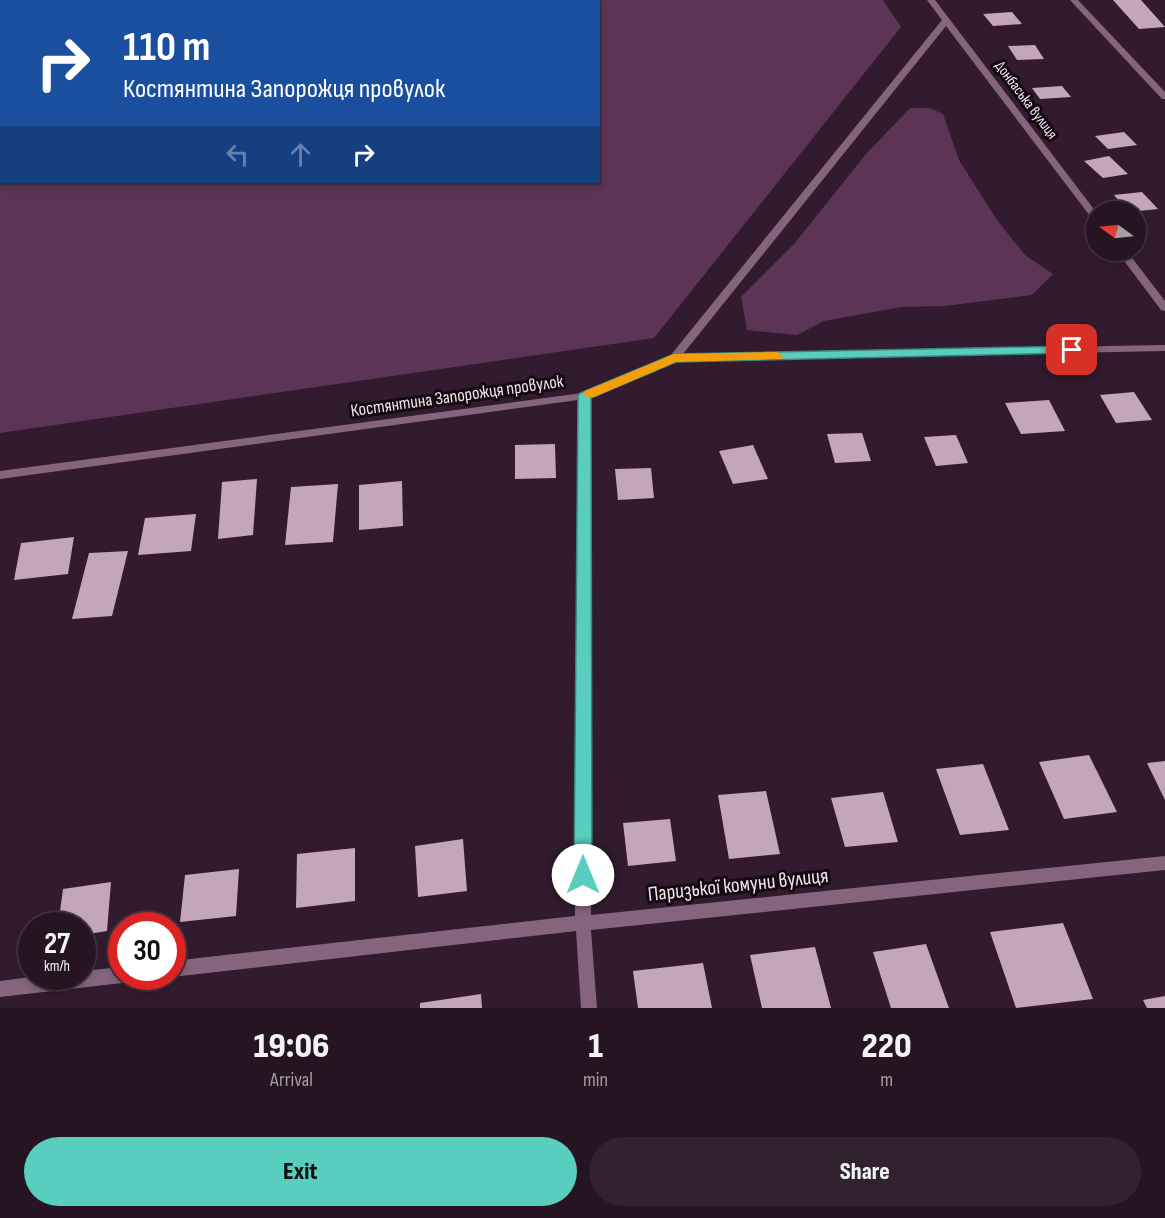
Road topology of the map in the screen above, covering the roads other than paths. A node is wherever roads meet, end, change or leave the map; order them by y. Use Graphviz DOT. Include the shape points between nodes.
graph roads {
  1 [pos="931,0"];
  2 [pos="1074,0"];
  3 [pos="946,21"];
  4 [pos="1165,97"];
  5 [pos="1086,205"];
  6 [pos="1129,261"];
  7 [pos="1165,308"];
  8 [pos="1165,348"];
  9 [pos="674,358"];
  10 [pos="584,396"];
  11 [pos="0,475"];
  12 [pos="1165,863"];
  13 [pos="583,923"];
  14 [pos="186,967"];
  15 [pos="108,977"];
  16 [pos="0,989"];
  17 [pos="589,1008"];
  1 -- 3 [label="street, Донбаська вулиця"];
  2 -- 4 [label="street"];
  3 -- 5 [label="street, Донбаська вулиця"];
  3 -- 9 [label="street"];
  6 -- 7 [label="street"];
  8 -- 9 [label="street, Костянтина Запорожця провулок"];
  9 -- 10 [label="street, Костянтина Запорожця провулок"];
  10 -- 11 [label="street, Костянтина Запорожця провулок"];
  10 -- 13 [label="street"];
  12 -- 13 [label="street, Паризької комуни вулиця"];
  13 -- 14 [label="street, Паризької комуни вулиця"];
  13 -- 17 [label="street"];
  15 -- 16 [label="street"];
}
